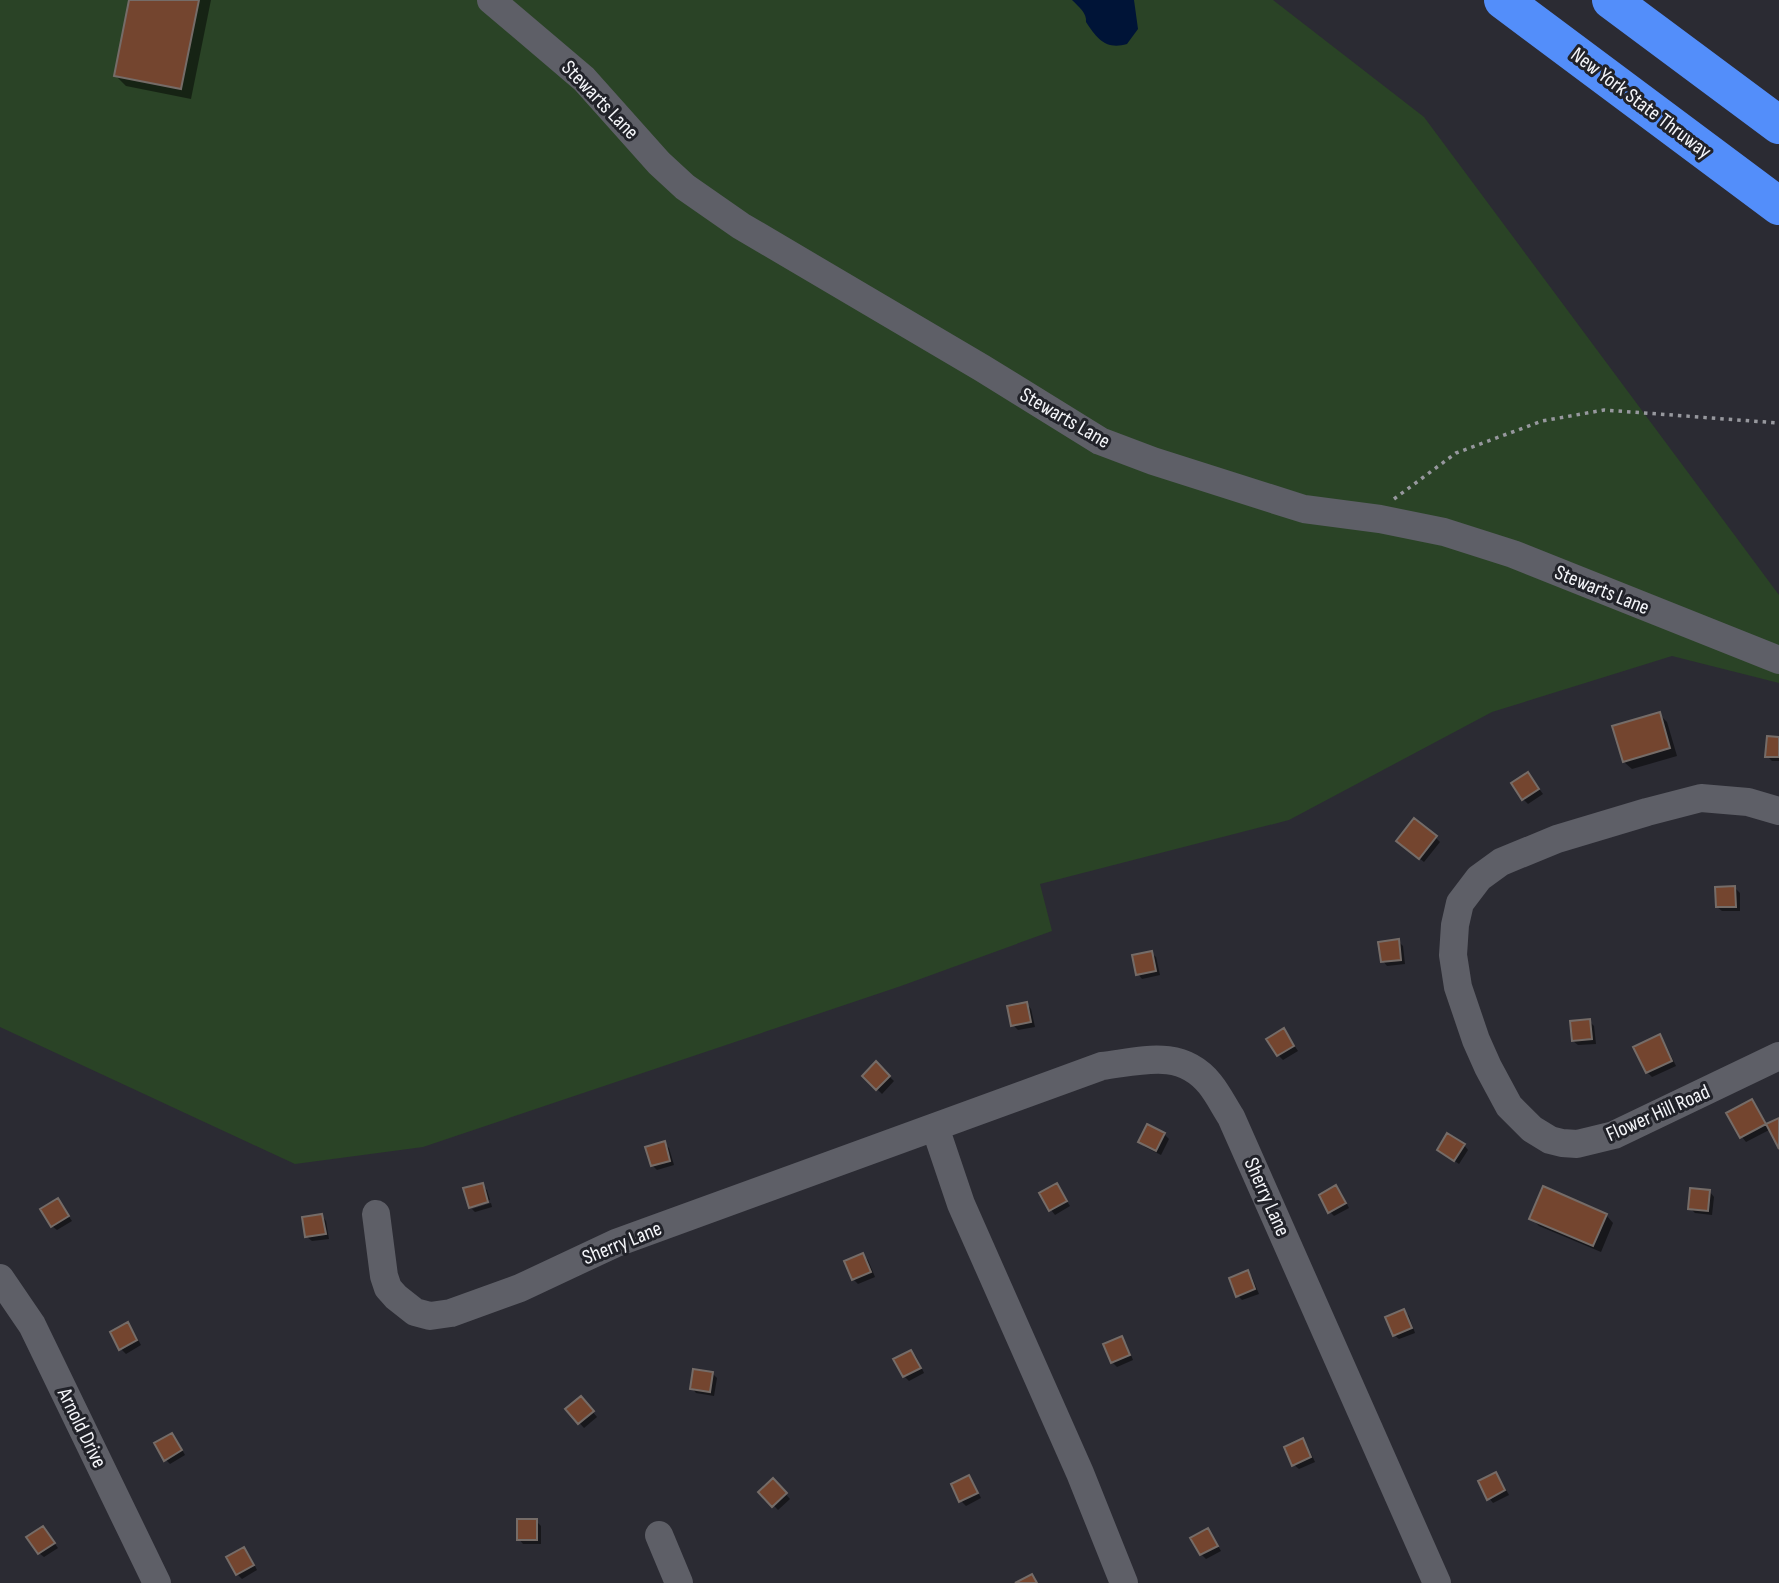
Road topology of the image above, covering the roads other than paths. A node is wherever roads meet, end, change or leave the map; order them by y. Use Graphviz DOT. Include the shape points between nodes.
graph roads {
  1 [pos="491,0"];
  2 [pos="1503,0"];
  3 [pos="1611,0"];
  4 [pos="1779,125"];
  5 [pos="1779,206"];
  6 [pos="1779,660"];
  7 [pos="1779,811"];
  8 [pos="1779,1056"];
  9 [pos="934,1127"];
  10 [pos="376,1214"];
  11 [pos="0,1278"];
  12 [pos="659,1535"];
  13 [pos="157,1583"];
  14 [pos="679,1583"];
  15 [pos="1124,1583"];
  16 [pos="1437,1583"];
  1 -- 6 [label="street, Stewarts Lane" via="584,79 685,187 741,226 1100,441 1304,509 1444,532 1513,554"];
  2 -- 5 [label="highway, New York State Thruway"];
  3 -- 4 [label="highway"];
  7 -- 8 [label="street, Flower Hill Road" via="1748,802 1701,798 1557,839 1501,862 1479,878 1460,903 1453,956 1458,987 1488,1067 1509,1105 1550,1140 1577,1144 1614,1135"];
  9 -- 10 [label="street, Sherry Lane" via="616,1243 520,1289 451,1313 430,1316 415,1312 388,1288"];
  9 -- 15 [label="street" via="961,1204"];
  9 -- 16 [label="street, Sherry Lane" via="1102,1066 1156,1059 1180,1062 1198,1072 1231,1117"];
  11 -- 13 [label="street, Arnold Drive" via="32,1325"];
  12 -- 14 [label="street"];
}
